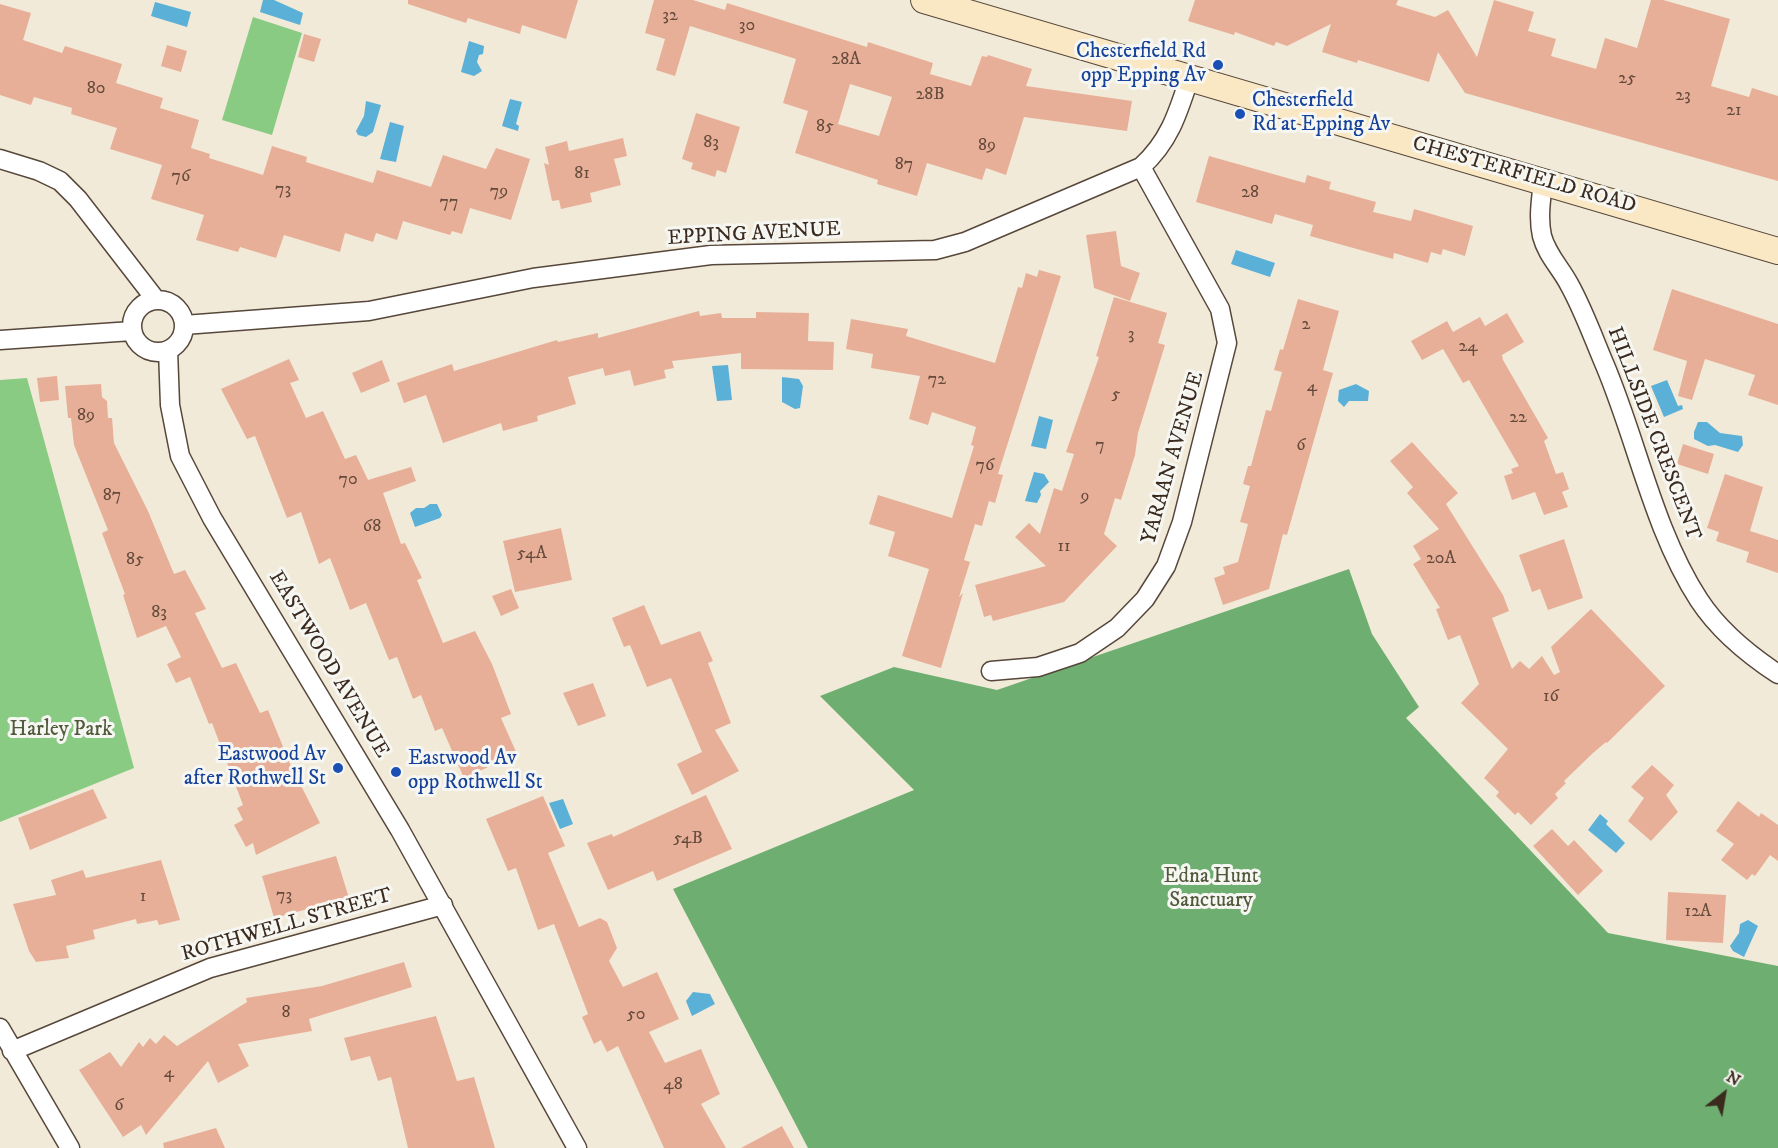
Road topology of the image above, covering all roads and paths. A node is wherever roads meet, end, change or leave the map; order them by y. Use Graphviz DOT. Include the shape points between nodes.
graph roads {
  1 [pos="924,0"];
  2 [pos="1189,79"];
  3 [pos="0,159"];
  4 [pos="1141,167"];
  5 [pos="1543,182"];
  6 [pos="1778,251"];
  7 [pos="156,300"];
  8 [pos="184,325"];
  9 [pos="132,332"];
  10 [pos="0,340"];
  11 [pos="168,350"];
  12 [pos="991,671"];
  13 [pos="1778,675"];
  14 [pos="443,905"];
  15 [pos="0,1028"];
  16 [pos="12,1051"];
  17 [pos="70,1148"];
  18 [pos="577,1148"];
  1 -- 2 [label="street, CHESTERFIELD ROAD"];
  2 -- 4 [label="street, EPPING AVENUE" via="1168,137"];
  2 -- 5 [label="street, CHESTERFIELD ROAD"];
  3 -- 7 [label="street" via="60,182 78,199"];
  4 -- 8 [label="street, EPPING AVENUE" via="965,242 935,250 711,255 533,278 369,311"];
  4 -- 12 [label="street, YARAAN AVENUE" via="1220,309 1227,343 1182,522 1166,566 1146,599 1117,628 1080,654 1038,667"];
  5 -- 6 [label="street, CHESTERFIELD ROAD"];
  5 -- 13 [label="street, HILLSIDE CRESCENT" via="1542,237 1569,284 1619,397 1669,542 1684,574 1700,602 1722,627"];
  7 -- 8 [label="street" via="178,310"];
  7 -- 9 [label="street" via="147,302 134,314"];
  8 -- 11 [label="street" via="180,340"];
  9 -- 10 [label="street"];
  9 -- 11 [label="street" via="146,350"];
  11 -- 14 [label="street, EASTWOOD AVENUE" via="170,405 180,456 212,518"];
  14 -- 16 [label="street, ROTHWELL STREET" via="210,968"];
  14 -- 18 [label="street, EASTWOOD AVENUE"];
  15 -- 16 [label="street"];
  16 -- 17 [label="street"];
}
